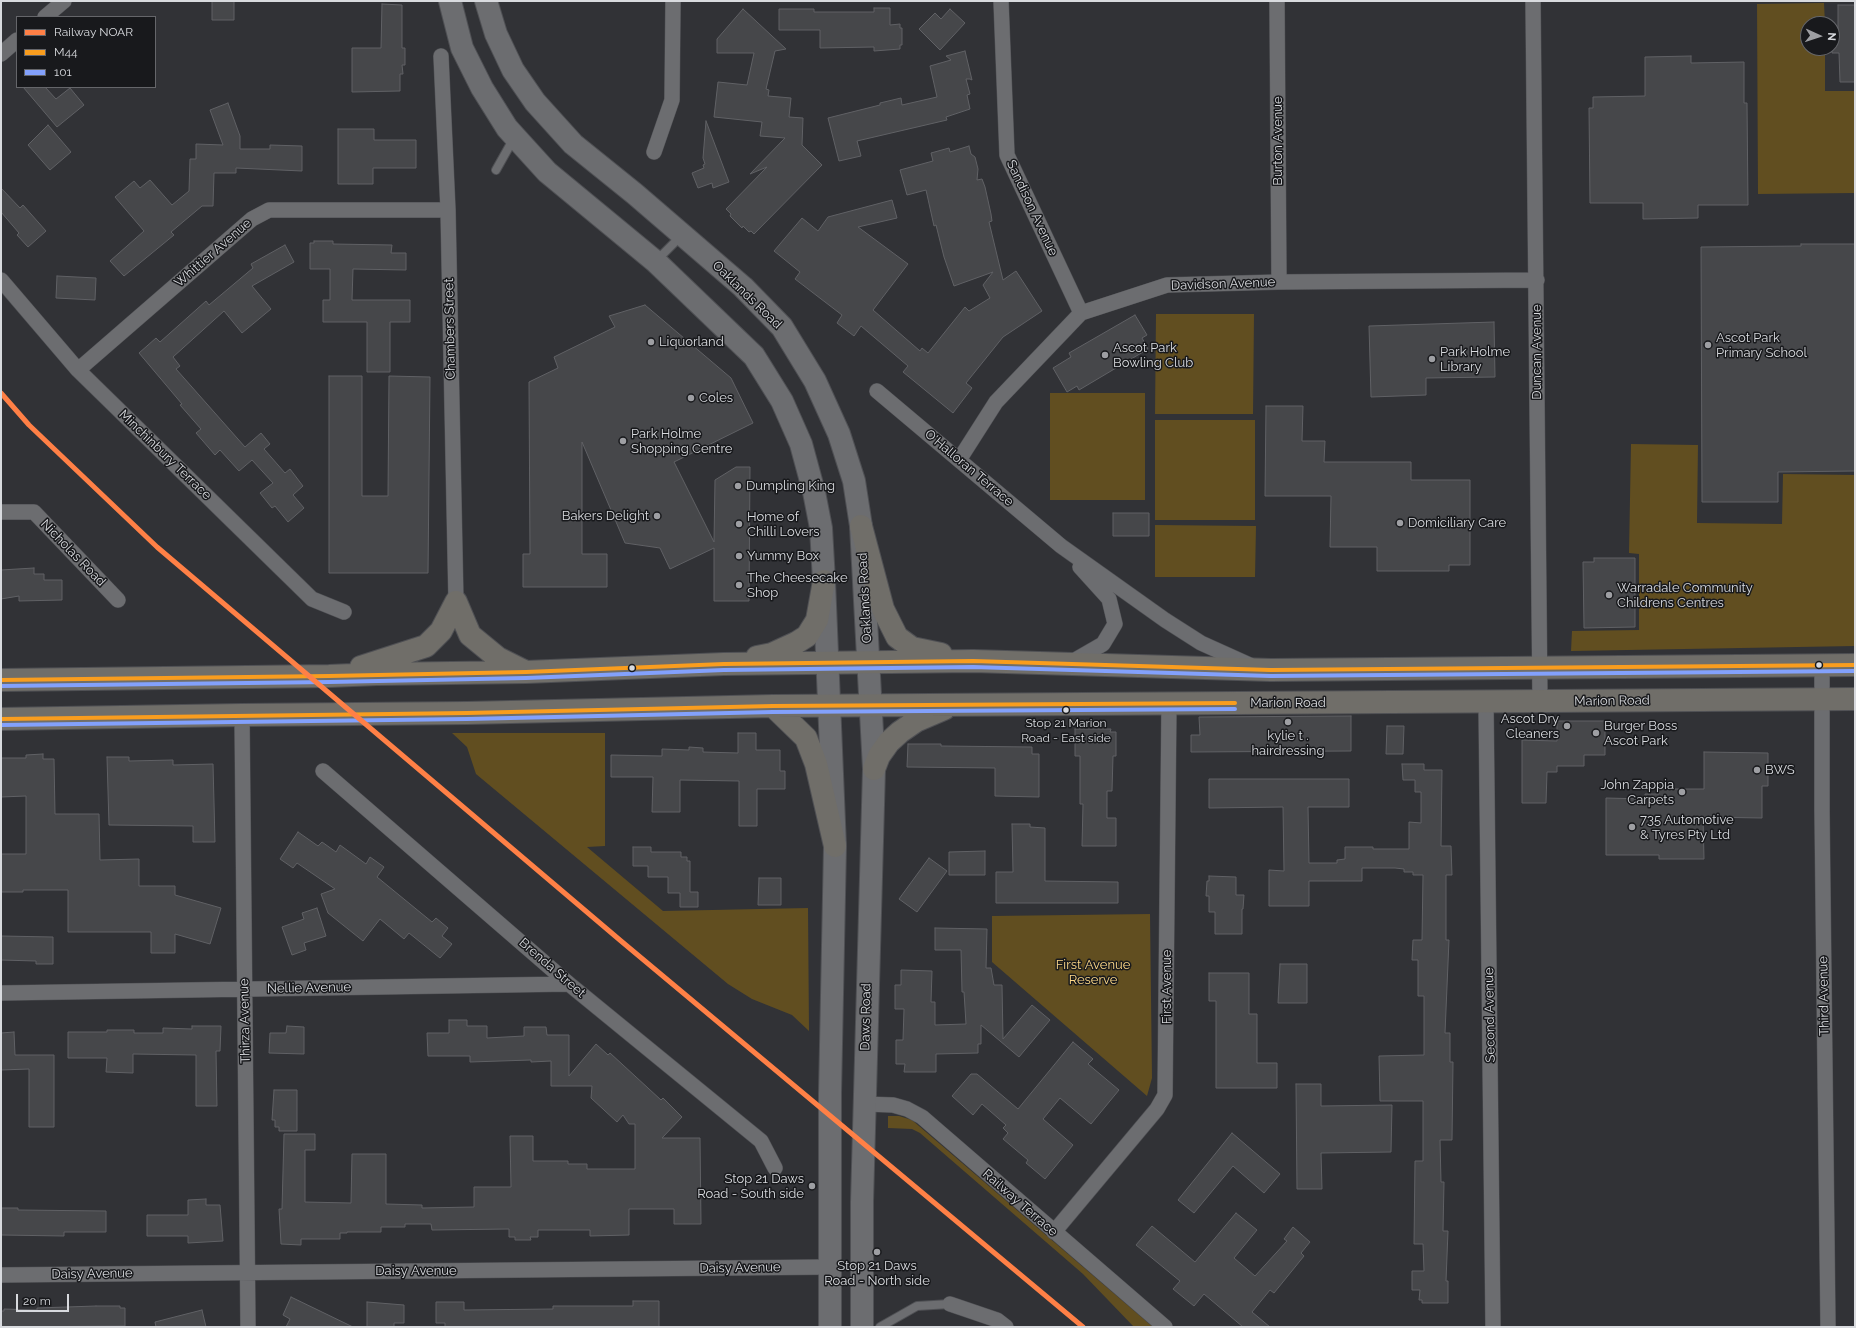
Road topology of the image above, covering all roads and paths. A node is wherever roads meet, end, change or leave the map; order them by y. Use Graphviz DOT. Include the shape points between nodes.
graph roads {
  1 [pos="64,1"];
  2 [pos="450,1"];
  3 [pos="486,1"];
  4 [pos="673,1"];
  5 [pos="1001,1"];
  6 [pos="1277,1"];
  7 [pos="1533,1"];
  8 [pos="46,16"];
  9 [pos="16,41"];
  10 [pos="1,54"];
  11 [pos="441,56"];
  12 [pos="515,137"];
  13 [pos="654,152"];
  14 [pos="496,170"];
  15 [pos="448,210"];
  16 [pos="683,235"];
  17 [pos="656,262"];
  18 [pos="1,280"];
  19 [pos="1536,280"];
  20 [pos="1279,282"];
  21 [pos="1081,314"];
  22 [pos="78,370"];
  23 [pos="877,391"];
  24 [pos="959,460"];
  25 [pos="1,512"];
  26 [pos="861,526"];
  27 [pos="1061,546"];
  28 [pos="824,581"];
  29 [pos="118,600"];
  30 [pos="456,602"];
  31 [pos="344,612"];
  32 [pos="973,661"];
  33 [pos="828,663"];
  34 [pos="868,663"];
  35 [pos="724,664"];
  36 [pos="1068,664"];
  37 [pos="1855,665"];
  38 [pos="1822,666"];
  39 [pos="1539,668"];
  40 [pos="1262,670"];
  41 [pos="526,672"];
  42 [pos="329,676"];
  43 [pos="1,680"];
  44 [pos="1822,699"];
  45 [pos="1855,699"];
  46 [pos="1540,702"];
  47 [pos="1169,703"];
  48 [pos="1486,703"];
  49 [pos="954,705"];
  50 [pos="773,706"];
  51 [pos="870,706"];
  52 [pos="829,707"];
  53 [pos="242,715"];
  54 [pos="1,719"];
  55 [pos="874,768"];
  56 [pos="324,771"];
  57 [pos="835,846"];
  58 [pos="569,984"];
  59 [pos="245,989"];
  60 [pos="1,993"];
  61 [pos="865,1104"];
  62 [pos="775,1168"];
  63 [pos="1054,1232"];
  64 [pos="830,1267"];
  65 [pos="248,1272"];
  66 [pos="1,1274"];
  67 [pos="950,1304"];
  68 [pos="248,1327"];
  69 [pos="830,1327"];
  70 [pos="862,1327"];
  71 [pos="880,1327"];
  72 [pos="1006,1327"];
  73 [pos="1165,1327"];
  74 [pos="1493,1327"];
  75 [pos="1828,1327"];
  1 -- 8 [label="street"];
  2 -- 12 [label="main road" via="462,48 482,88"];
  3 -- 16 [label="main road, Oaklands Road" via="496,34 514,70 535,102 573,144"];
  4 -- 13 [label="street" via="672,100"];
  5 -- 21 [label="street, Sandison Avenue" via="1007,155"];
  6 -- 20 [label="street, Burton Avenue"];
  7 -- 19 [label="street, Duncan Avenue"];
  9 -- 10 [label="street"];
  11 -- 15 [label="street, Chambers Street"];
  12 -- 14 [label="lane"];
  12 -- 17 [label="main road" via="547,172"];
  15 -- 22 [label="street, Whittier Avenue" via="269,210 252,219"];
  15 -- 30 [label="street, Chambers Street"];
  16 -- 17 [label="lane"];
  16 -- 26 [label="main road, Oaklands Road" via="743,287 782,327 815,381 839,434 854,481"];
  17 -- 28 [label="main road" via="754,356 782,401 801,444 814,492 821,528"];
  18 -- 22 [label="street, Minchinbury Terrace"];
  19 -- 20 [label="street, Davidson Avenue"];
  19 -- 39 [label="street, Duncan Avenue"];
  20 -- 21 [label="street, Davidson Avenue" via="1166,285"];
  21 -- 24 [label="street, Davidson Avenue" via="996,402"];
  22 -- 31 [label="street, Minchinbury Terrace" via="312,599"];
  23 -- 24 [label="street, O'Halloran Terrace"];
  24 -- 27 [label="street, O'Halloran Terrace"];
  25 -- 29 [label="street, Nicholas Road" via="34,512"];
  26 -- 32 [label="main road" via="883,609 897,637 912,648"];
  26 -- 34 [label="main road, Oaklands Road"];
  27 -- 36 [label="street, O'Halloran Terrace" via="1109,599 1115,624 1103,644"];
  27 -- 40 [label="street, O'Halloran Terrace" via="1165,620 1202,643"];
  28 -- 33 [label="main road"];
  28 -- 35 [label="main road" via="817,620 807,636 772,654"];
  30 -- 41 [label="main road" via="470,635 498,658"];
  30 -- 42 [label="main road" via="441,631 426,646"];
  32 -- 34 [label="main road"];
  32 -- 36 [label="main road"];
  33 -- 34 [label="main road"];
  33 -- 35 [label="main road"];
  33 -- 52 [label="main road"];
  34 -- 51 [label="main road, Oaklands Road"];
  35 -- 41 [label="main road"];
  36 -- 40 [label="main road"];
  37 -- 38 [label="main road"];
  38 -- 39 [label="main road"];
  38 -- 44 [label="street, Third Avenue"];
  39 -- 40 [label="main road"];
  39 -- 46 [label="street, Duncan Avenue"];
  41 -- 42 [label="main road"];
  42 -- 43 [label="main road"];
  44 -- 45 [label="main road, Marion Road"];
  44 -- 46 [label="main road, Marion Road"];
  44 -- 75 [label="street, Third Avenue"];
  46 -- 48 [label="main road, Marion Road"];
  47 -- 48 [label="main road, Marion Road"];
  47 -- 49 [label="main road, Marion Road"];
  47 -- 63 [label="street, First Avenue" via="1165,1095 1157,1109"];
  48 -- 74 [label="street, Second Avenue"];
  49 -- 51 [label="main road, Marion Road"];
  49 -- 55 [label="main road" via="916,720 900,732 888,742"];
  50 -- 52 [label="main road, Marion Road"];
  50 -- 53 [label="main road, Marion Road"];
  50 -- 57 [label="main road" via="806,738 816,764"];
  51 -- 52 [label="main road, Marion Road"];
  51 -- 55 [label="main road, Daws Road"];
  52 -- 57 [label="main road"];
  53 -- 54 [label="main road, Marion Road"];
  53 -- 59 [label="street, Thirza Avenue"];
  55 -- 61 [label="main road, Daws Road"];
  56 -- 58 [label="street, Brenda Street"];
  57 -- 64 [label="main road" via="830,1094"];
  58 -- 59 [label="street, Nellie Avenue"];
  58 -- 62 [label="street, Brenda Street" via="761,1141"];
  59 -- 60 [label="street, Nellie Avenue"];
  59 -- 65 [label="street, Thirza Avenue"];
  61 -- 63 [label="street, Railway Terrace" via="893,1104 922,1117"];
  61 -- 70 [label="main road, Daws Road"];
  63 -- 73 [label="street, Railway Terrace"];
  64 -- 65 [label="street, Daisy Avenue"];
  64 -- 69 [label="main road"];
  65 -- 66 [label="street, Daisy Avenue"];
  65 -- 68 [label="street, Thirza Avenue"];
  67 -- 71 [label="lane" via="917,1306"];
  67 -- 72 [label="street" via="997,1320"];
}
